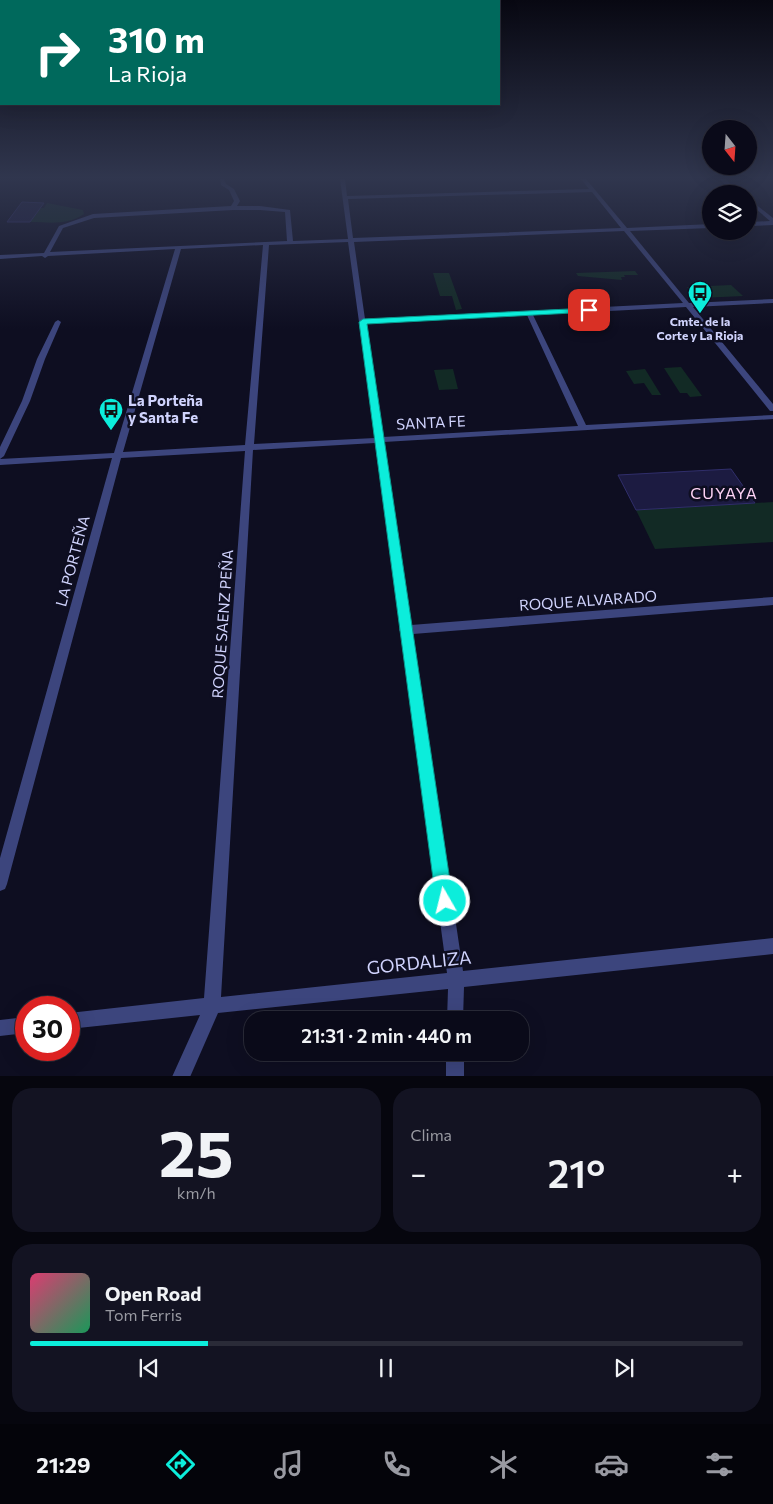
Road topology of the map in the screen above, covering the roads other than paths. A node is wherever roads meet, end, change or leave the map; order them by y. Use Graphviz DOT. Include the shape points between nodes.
graph roads {
  1 [pos="60,229"];
  2 [pos="290,229"];
  3 [pos="349,229"];
  4 [pos="621,229"];
  5 [pos="626,229"];
  6 [pos="351,240"];
  7 [pos="290,242"];
  8 [pos="266,243"];
  9 [pos="178,247"];
  10 [pos="45,256"];
  11 [pos="0,257"];
  12 [pos="773,301"];
  13 [pos="688,306"];
  14 [pos="529,313"];
  15 [pos="58,322"];
  16 [pos="363,322"];
  17 [pos="773,409"];
  18 [pos="773,417"];
  19 [pos="583,428"];
  20 [pos="378,440"];
  21 [pos="249,449"];
  22 [pos="0,456"];
  23 [pos="117,456"];
  24 [pos="0,462"];
  25 [pos="773,601"];
  26 [pos="405,630"];
  27 [pos="0,884"];
  28 [pos="773,946"];
  29 [pos="456,978"];
  30 [pos="212,1007"];
  31 [pos="455,1011"];
  32 [pos="80,1020"];
  33 [pos="15,1026"];
  34 [pos="0,1028"];
  35 [pos="454,1061"];
  36 [pos="454,1075"];
  37 [pos="181,1076"];
  1 -- 10 [label="street"];
  2 -- 7 [label="street"];
  3 -- 6 [label="street"];
  4 -- 6 [label="street"];
  5 -- 13 [label="street"];
  6 -- 7 [label="street"];
  6 -- 16 [label="street"];
  7 -- 8 [label="street"];
  8 -- 9 [label="street"];
  8 -- 21 [label="street, ROQUE SAENZ PEÑA"];
  9 -- 10 [label="street"];
  9 -- 23 [label="street, LA PORTEÑA"];
  10 -- 11 [label="street"];
  12 -- 13 [label="street"];
  13 -- 14 [label="street"];
  13 -- 17 [label="street"];
  14 -- 16 [label="street"];
  14 -- 19 [label="street"];
  15 -- 22 [label="street"];
  16 -- 20 [label="street"];
  18 -- 19 [label="street, SANTA FE"];
  19 -- 20 [label="street, SANTA FE"];
  20 -- 21 [label="street, SANTA FE"];
  20 -- 26 [label="street"];
  21 -- 23 [label="street, SANTA FE"];
  21 -- 30 [label="street, ROQUE SAENZ PEÑA"];
  23 -- 24 [label="street, SANTA FE"];
  23 -- 27 [label="street, LA PORTEÑA"];
  25 -- 26 [label="street, ROQUE ALVARADO"];
  26 -- 29 [label="street"];
  28 -- 29 [label="street, GORDALIZA"];
  29 -- 30 [label="street, GORDALIZA"];
  29 -- 31 [label="street"];
  30 -- 32 [label="street, GORDALIZA"];
  30 -- 37 [label="street"];
  33 -- 34 [label="street"];
  35 -- 36 [label="street"];
}
